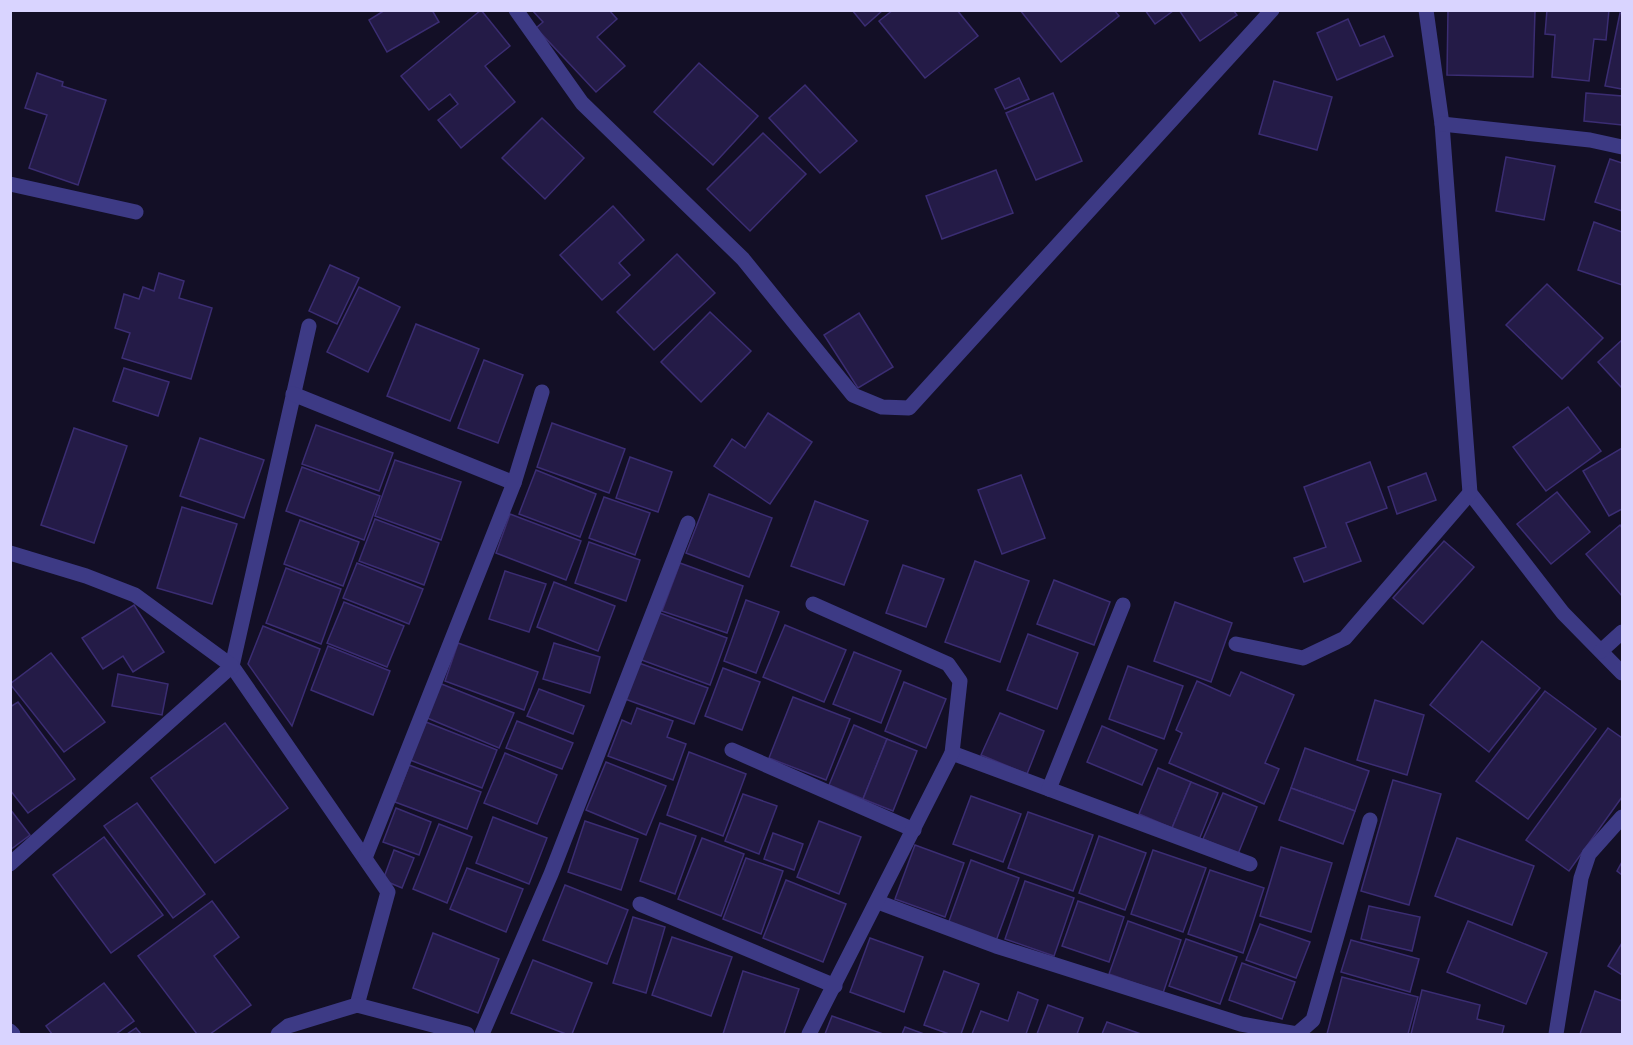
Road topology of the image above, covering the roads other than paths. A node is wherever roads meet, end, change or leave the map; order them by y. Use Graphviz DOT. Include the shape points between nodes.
graph roads {
  1 [pos="516,10"];
  2 [pos="1272,10"];
  3 [pos="1426,10"];
  4 [pos="1442,124"];
  5 [pos="1623,147"];
  6 [pos="10,184"];
  7 [pos="136,212"];
  8 [pos="309,326"];
  9 [pos="542,392"];
  10 [pos="293,394"];
  11 [pos="514,483"];
  12 [pos="1470,493"];
  13 [pos="688,523"];
  14 [pos="10,553"];
  15 [pos="813,604"];
  16 [pos="1123,605"];
  17 [pos="1623,632"];
  18 [pos="1236,644"];
  19 [pos="1601,651"];
  20 [pos="232,666"];
  21 [pos="1623,673"];
  22 [pos="732,750"];
  23 [pos="952,753"];
  24 [pos="1049,789"];
  25 [pos="1623,818"];
  26 [pos="1370,820"];
  27 [pos="914,830"];
  28 [pos="365,858"];
  29 [pos="10,864"];
  30 [pos="1250,864"];
  31 [pos="878,902"];
  32 [pos="640,904"];
  33 [pos="835,986"];
  34 [pos="357,1005"];
  35 [pos="278,1035"];
  36 [pos="467,1035"];
  37 [pos="482,1035"];
  38 [pos="809,1035"];
  39 [pos="1556,1035"];
  1 -- 2 [label="street" via="582,103 743,259 854,394 882,407 909,408"];
  3 -- 4 [label="street"];
  4 -- 5 [label="street"];
  4 -- 12 [label="street"];
  6 -- 7 [label="street"];
  8 -- 10 [label="street"];
  9 -- 11 [label="street"];
  10 -- 11 [label="street"];
  10 -- 20 [label="street"];
  11 -- 28 [label="street"];
  12 -- 18 [label="street" via="1345,638 1303,658"];
  12 -- 19 [label="street" via="1563,613"];
  13 -- 37 [label="street" via="551,874"];
  14 -- 20 [label="street" via="135,595"];
  15 -- 23 [label="street" via="948,664 960,681"];
  16 -- 24 [label="street"];
  17 -- 19 [label="street"];
  19 -- 21 [label="street"];
  20 -- 28 [label="street"];
  20 -- 29 [label="street"];
  22 -- 27 [label="street"];
  23 -- 24 [label="street"];
  23 -- 27 [label="street"];
  24 -- 30 [label="street"];
  25 -- 39 [label="street" via="1589,854 1581,878"];
  26 -- 31 [label="street" via="1312,1020 1297,1034 1241,1024 996,946"];
  27 -- 31 [label="street"];
  28 -- 34 [label="street" via="388,892"];
  31 -- 33 [label="street"];
  32 -- 33 [label="street"];
  33 -- 38 [label="street"];
  34 -- 35 [label="street" via="288,1026"];
  34 -- 36 [label="street"];
}
